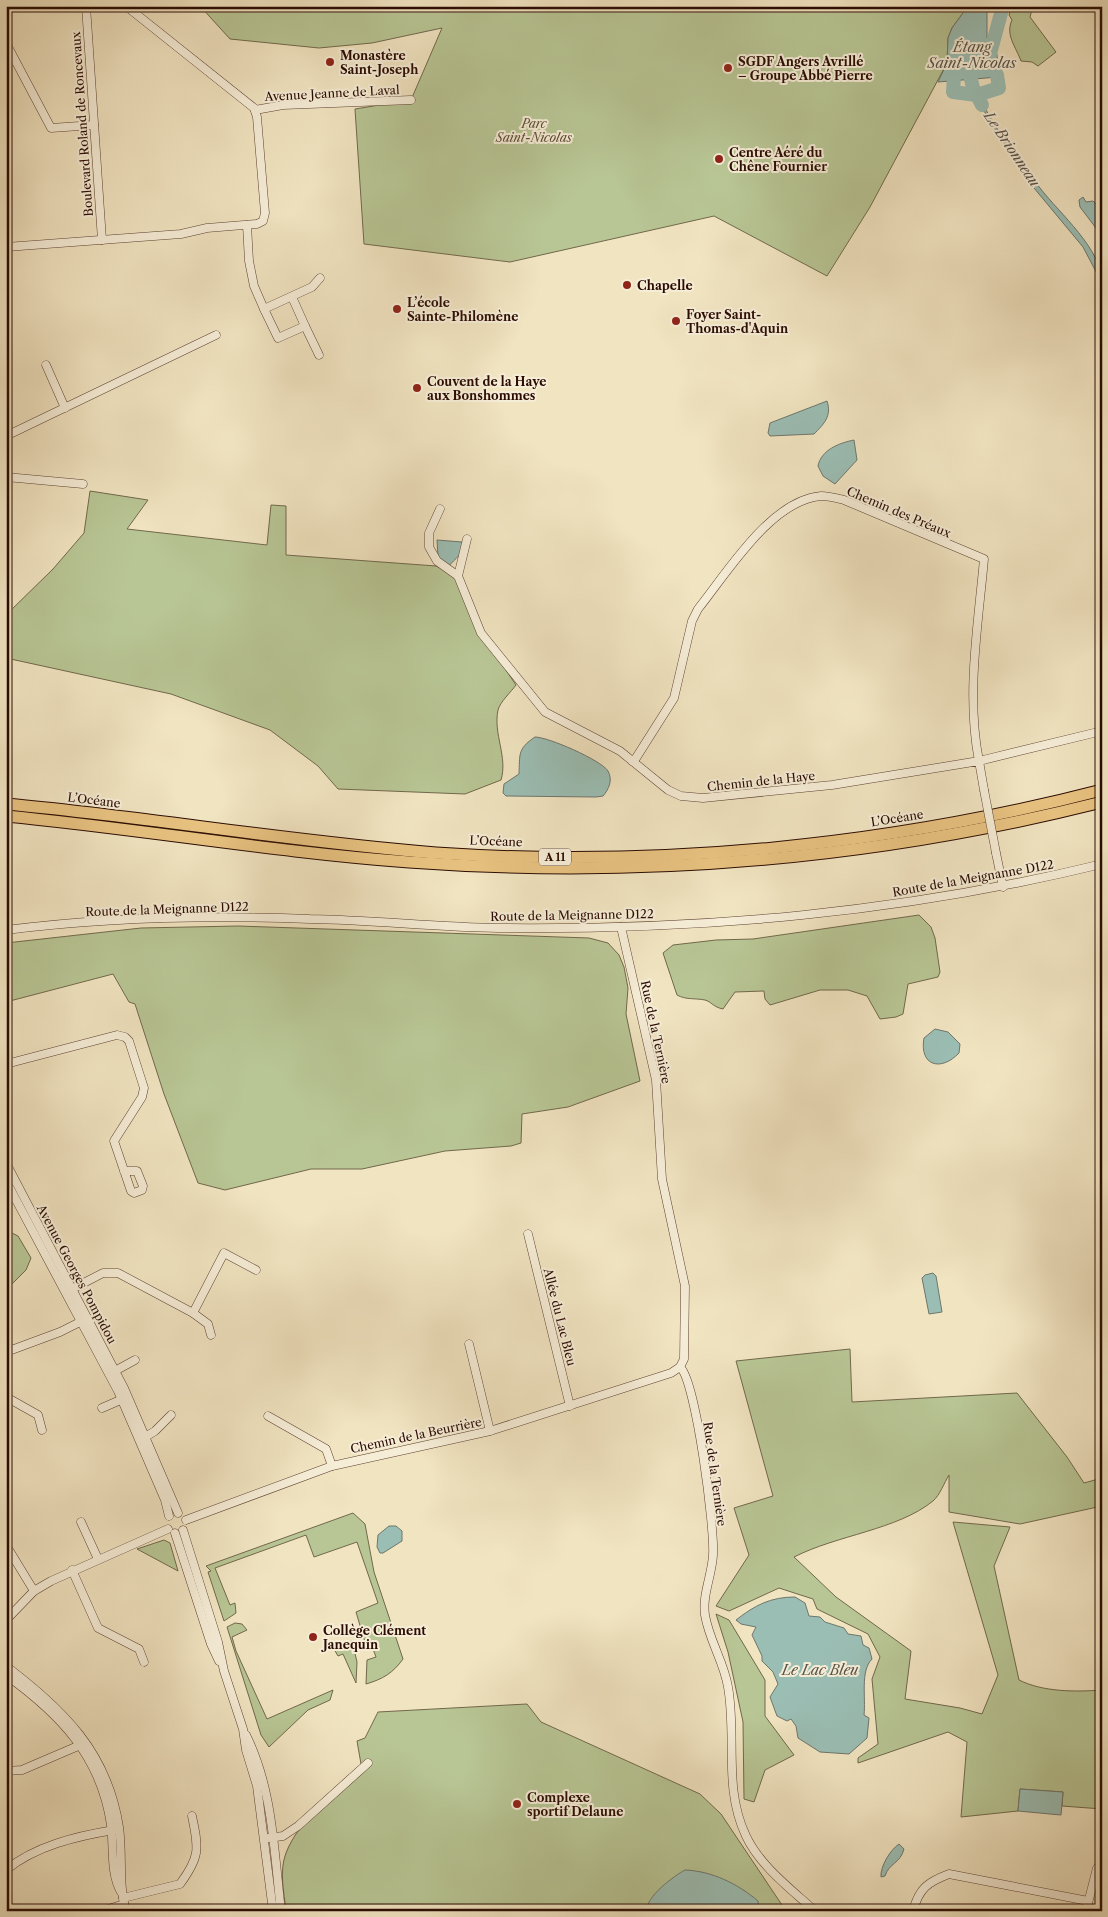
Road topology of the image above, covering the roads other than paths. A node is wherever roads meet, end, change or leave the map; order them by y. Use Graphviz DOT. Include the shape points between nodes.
graph roads {
  1 [pos="86,6"];
  2 [pos="126,6"];
  3 [pos="6,42"];
  4 [pos="411,100"];
  5 [pos="255,110"];
  6 [pos="94,126"];
  7 [pos="247,225"];
  8 [pos="102,240"];
  9 [pos="6,247"];
  10 [pos="320,278"];
  11 [pos="292,296"];
  12 [pos="264,309"];
  13 [pos="305,326"];
  14 [pos="216,335"];
  15 [pos="319,355"];
  16 [pos="46,364"];
  17 [pos="65,408"];
  18 [pos="6,436"];
  19 [pos="6,477"];
  20 [pos="83,484"];
  21 [pos="440,509"];
  22 [pos="467,539"];
  23 [pos="458,576"];
  24 [pos="1102,731"];
  25 [pos="632,761"];
  26 [pos="978,761"];
  27 [pos="1102,790"];
  28 [pos="1102,802"];
  29 [pos="6,804"];
  30 [pos="6,816"];
  31 [pos="1102,864"];
  32 [pos="1003,887"];
  33 [pos="6,925"];
  34 [pos="38,926"];
  35 [pos="621,927"];
  36 [pos="6,930"];
  37 [pos="6,1064"];
  38 [pos="6,1163"];
  39 [pos="124,1171"];
  40 [pos="6,1181"];
  41 [pos="528,1234"];
  42 [pos="256,1270"];
  43 [pos="72,1289"];
  44 [pos="193,1313"];
  45 [pos="85,1320"];
  46 [pos="211,1335"];
  47 [pos="469,1344"];
  48 [pos="6,1352"];
  49 [pos="135,1360"];
  50 [pos="680,1367"];
  51 [pos="112,1373"];
  52 [pos="6,1397"];
  53 [pos="125,1398"];
  54 [pos="570,1406"];
  55 [pos="102,1408"];
  56 [pos="171,1415"];
  57 [pos="268,1416"];
  58 [pos="42,1430"];
  59 [pos="490,1431"];
  60 [pos="143,1438"];
  61 [pos="332,1466"];
  62 [pos="178,1513"];
  63 [pos="169,1516"];
  64 [pos="186,1520"];
  65 [pos="81,1522"];
  66 [pos="183,1530"];
  67 [pos="171,1531"];
  68 [pos="6,1545"];
  69 [pos="98,1559"];
  70 [pos="72,1570"];
  71 [pos="34,1591"];
  72 [pos="6,1620"];
  73 [pos="144,1662"];
  74 [pos="6,1666"];
  75 [pos="224,1671"];
  76 [pos="6,1675"];
  77 [pos="84,1744"];
  78 [pos="368,1763"];
  79 [pos="6,1771"];
  80 [pos="192,1816"];
  81 [pos="115,1830"];
  82 [pos="269,1838"];
  83 [pos="1097,1868"];
  84 [pos="6,1870"];
  85 [pos="124,1901"];
  86 [pos="1088,1901"];
  87 [pos="102,1911"];
  88 [pos="273,1911"];
  89 [pos="280,1911"];
  90 [pos="815,1911"];
  91 [pos="913,1911"];
  92 [pos="1086,1911"];
  1 -- 6 [label="street, Boulevard Roland de Roncevaux"];
  2 -- 5 [label="street, Avenue Jeanne de Laval"];
  3 -- 6 [label="street" via="51,128"];
  4 -- 5 [label="street, Avenue Jeanne de Laval" via="283,105"];
  5 -- 7 [label="street, Avenue Jeanne de Laval" via="265,213 263,221"];
  6 -- 8 [label="street, Boulevard Roland de Roncevaux"];
  7 -- 8 [label="street"];
  7 -- 12 [label="street" via="248,261"];
  8 -- 9 [label="street"];
  10 -- 11 [label="street" via="312,287"];
  11 -- 12 [label="street"];
  11 -- 13 [label="street"];
  12 -- 13 [label="street" via="278,338"];
  13 -- 15 [label="street"];
  14 -- 17 [label="street"];
  16 -- 17 [label="street"];
  17 -- 18 [label="street"];
  19 -- 20 [label="street"];
  21 -- 23 [label="street" via="429,533 429,547 437,561"];
  22 -- 23 [label="street"];
  23 -- 25 [label="street, Chemin de la Haye" via="480,633 545,712"];
  24 -- 26 [label="street, Chemin de la Haye"];
  25 -- 26 [label="street, Chemin de la Haye" via="668,790 681,796 703,798 842,784"];
  25 -- 26 [label="street, Chemin des Préaux" via="674,698 692,621 698,610 751,540 797,504 820,496 844,500 984,559 973,682 973,730"];
  26 -- 32 [label="street, bridge"];
  27 -- 29 [label="highway, L’Océane / A 11" via="983,817 846,840 714,852 599,857 490,856 384,848"];
  28 -- 30 [label="highway, L’Océane / A 11" via="980,829 853,850 722,863 600,868 478,866 371,859"];
  31 -- 32 [label="street, Route de la Meignanne D122"];
  32 -- 35 [label="street, Route de la Meignanne D122" via="840,912 731,922"];
  33 -- 34 [label="street"];
  34 -- 35 [label="street, Route de la Meignanne D122" via="219,917 312,918 494,928"];
  34 -- 36 [label="street"];
  35 -- 50 [label="street, Rue de la Ternière" via="656,1080 662,1179 685,1286 684,1359"];
  37 -- 39 [label="street" via="117,1035 125,1037 144,1088 142,1097 114,1142"];
  38 -- 43 [label="street, Avenue Georges Pompidou"];
  40 -- 45 [label="street, Avenue Georges Pompidou" via="38,1244"];
  41 -- 54 [label="street, Allée du Lac Bleu"];
  42 -- 44 [label="street" via="224,1253"];
  43 -- 44 [label="street" via="103,1273 118,1273"];
  43 -- 45 [label="street, Avenue Georges Pompidou"];
  44 -- 46 [label="street" via="208,1324"];
  45 -- 48 [label="street"];
  45 -- 51 [label="street, Avenue Georges Pompidou"];
  47 -- 59 [label="street"];
  49 -- 51 [label="street"];
  50 -- 54 [label="street, Chemin de la Beurrière" via="671,1374"];
  50 -- 90 [label="street, Rue de la Ternière" via="688,1381 702,1444 714,1554 705,1614 728,1686 733,1798 746,1837 756,1853"];
  51 -- 53 [label="street, Avenue Georges Pompidou"];
  52 -- 58 [label="street" via="38,1415"];
  53 -- 55 [label="street"];
  53 -- 60 [label="street, Avenue Georges Pompidou"];
  54 -- 59 [label="street, Chemin de la Beurrière"];
  56 -- 60 [label="street"];
  57 -- 61 [label="street" via="326,1449"];
  59 -- 61 [label="street, Chemin de la Beurrière"];
  60 -- 62 [label="street, Avenue Georges Pompidou"];
  60 -- 63 [label="street, Avenue Georges Pompidou"];
  61 -- 64 [label="street, Chemin de la Beurrière"];
  62 -- 63 [label="street"];
  62 -- 64 [label="street, Avenue Georges Pompidou"];
  63 -- 67 [label="street, Avenue Georges Pompidou" via="166,1525"];
  64 -- 66 [label="street"];
  65 -- 69 [label="street"];
  66 -- 67 [label="street"];
  66 -- 75 [label="street, Avenue Georges Pompidou"];
  67 -- 69 [label="street"];
  67 -- 75 [label="street, Avenue Georges Pompidou" via="211,1644"];
  68 -- 71 [label="street"];
  69 -- 70 [label="street"];
  70 -- 71 [label="street"];
  70 -- 73 [label="street" via="98,1628 139,1649"];
  71 -- 72 [label="street"];
  74 -- 77 [label="street" via="61,1712"];
  75 -- 82 [label="street, Avenue Georges Pompidou" via="262,1774 270,1810"];
  76 -- 77 [label="street" via="54,1713"];
  77 -- 79 [label="street" via="22,1770"];
  77 -- 81 [label="street" via="106,1780 113,1800"];
  78 -- 82 [label="street" via="298,1826 286,1835"];
  80 -- 85 [label="street" via="198,1845 196,1856 180,1884"];
  81 -- 84 [label="street" via="38,1850"];
  81 -- 85 [label="street"];
  82 -- 88 [label="street, Avenue Georges Pompidou"];
  82 -- 89 [label="street, Avenue Georges Pompidou"];
  83 -- 86 [label="street"];
  85 -- 87 [label="street"];
  86 -- 91 [label="street" via="949,1874 932,1881 918,1893"];
  86 -- 92 [label="street"];
}
